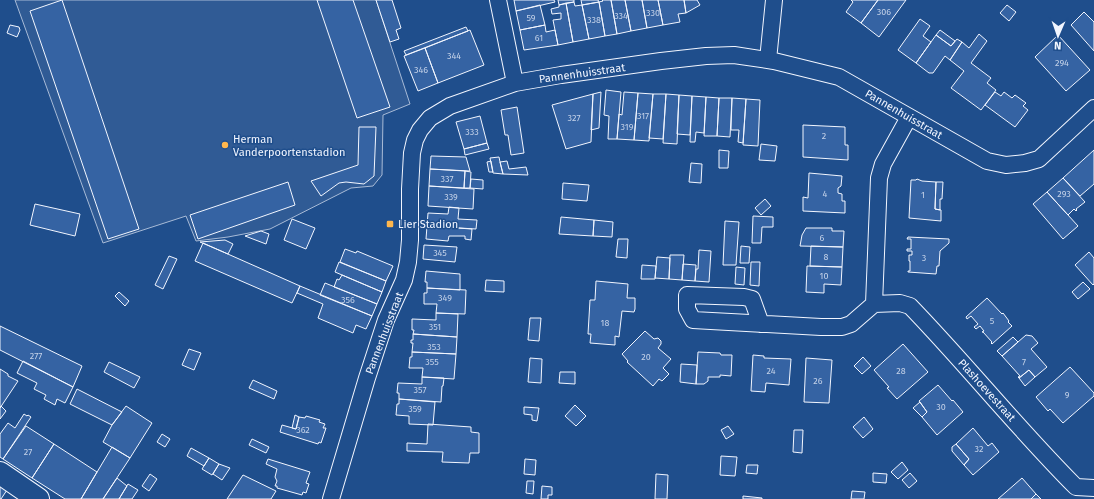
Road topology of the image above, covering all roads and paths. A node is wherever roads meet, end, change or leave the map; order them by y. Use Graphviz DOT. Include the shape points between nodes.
graph roads {
  1 [pos="498,0"];
  2 [pos="774,0"];
  3 [pos="768,60"];
  4 [pos="515,83"];
  5 [pos="1094,108"];
  6 [pos="909,117"];
  7 [pos="874,304"];
  8 [pos="761,324"];
  9 [pos="0,473"];
  10 [pos="1094,488"];
  11 [pos="38,499"];
  12 [pos="331,499"];
  1 -- 4 [label="street"];
  2 -- 3 [label="street"];
  3 -- 4 [label="street, Pannenhuisstraat" via="734,55 706,56"];
  3 -- 6 [label="street, Pannenhuisstraat" via="839,77"];
  4 -- 12 [label="street, Pannenhuisstraat" via="450,106 430,118 415,140 411,168 408,262 404,280 386,320"];
  5 -- 6 [label="street, Pannenhuisstraat" via="1038,159 1025,164 1006,165 987,161"];
  6 -- 7 [label="street" via="883,164 879,178"];
  7 -- 8 [label="street" via="851,324 842,327"];
  7 -- 10 [label="street, Plashoevestraat" via="910,306 1076,487"];
  9 -- 11 [label="street"];
}
